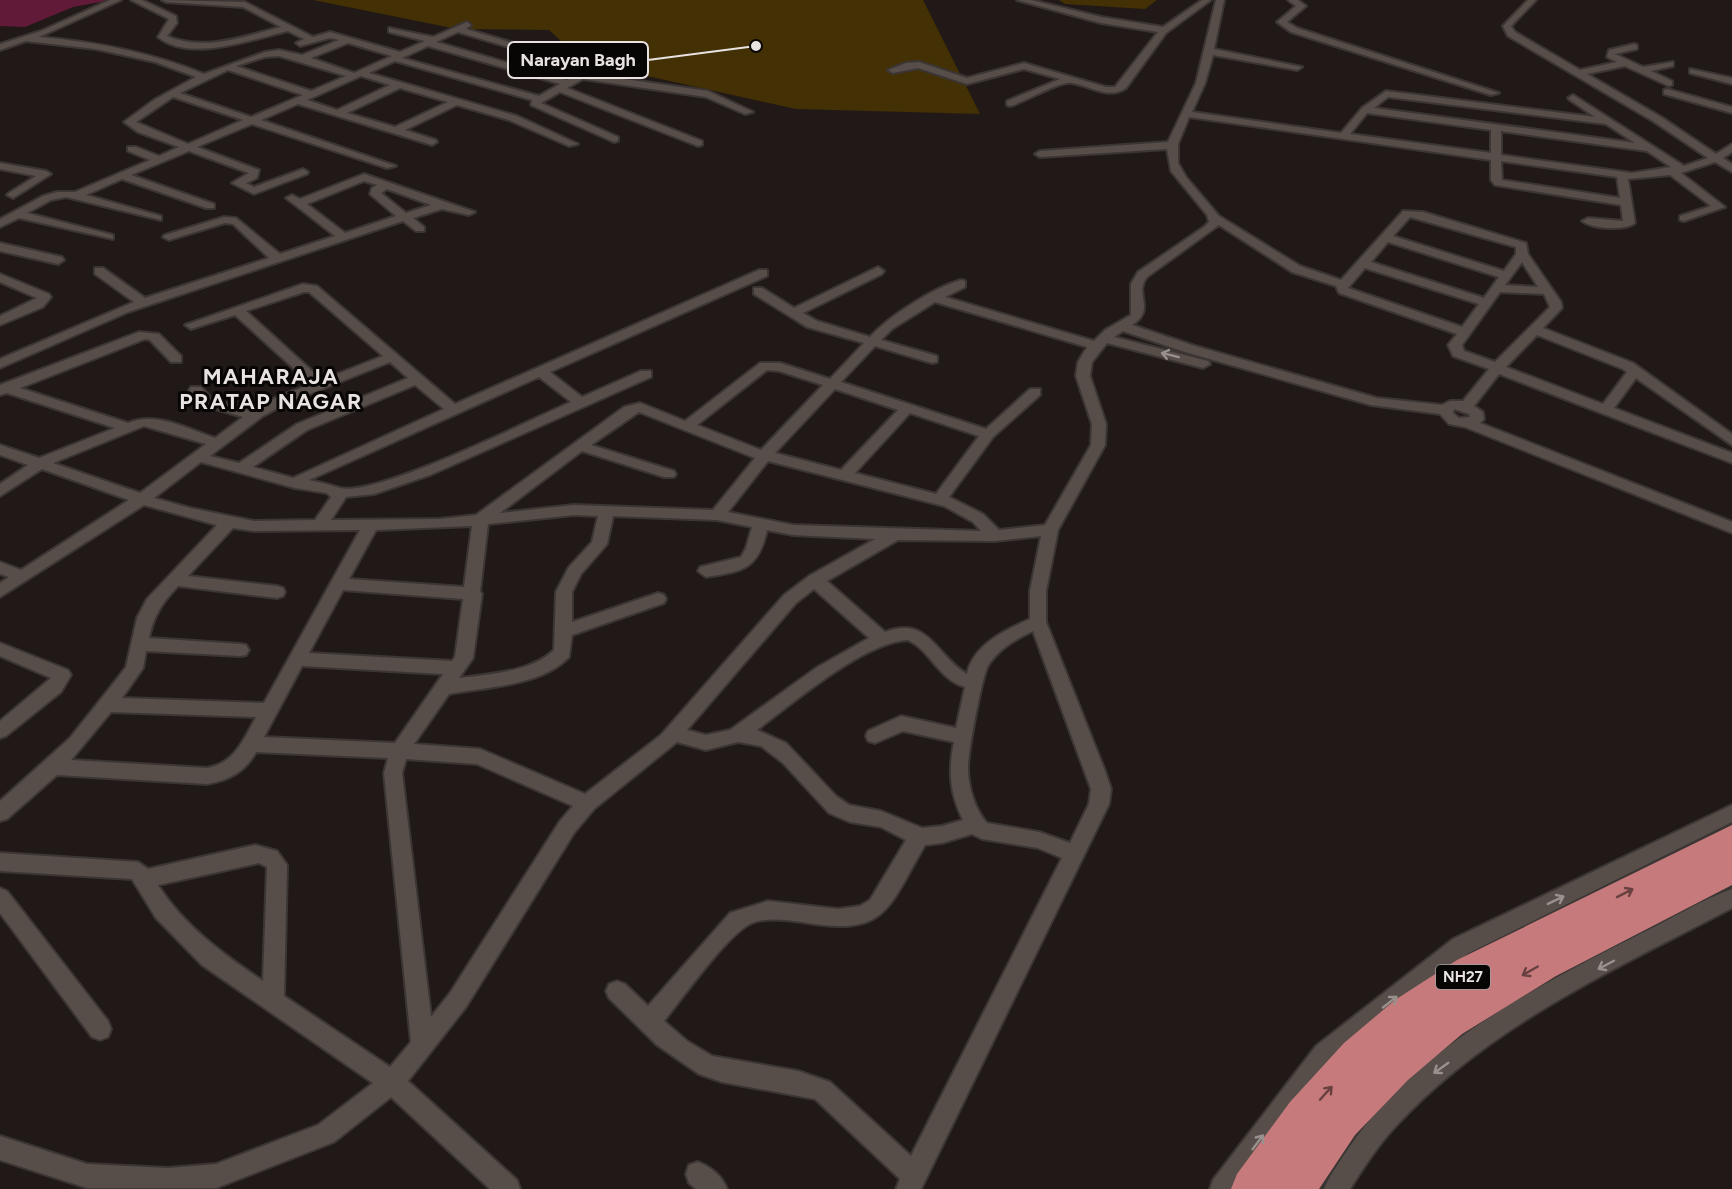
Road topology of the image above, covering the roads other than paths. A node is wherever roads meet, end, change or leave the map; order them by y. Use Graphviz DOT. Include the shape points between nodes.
graph roads {
  1 [pos="117,0"];
  2 [pos="135,0"];
  3 [pos="166,0"];
  4 [pos="1021,0"];
  5 [pos="1207,0"];
  6 [pos="1220,0"];
  7 [pos="1292,0"];
  8 [pos="1532,0"];
  9 [pos="289,28"];
  10 [pos="392,30"];
  11 [pos="1165,30"];
  12 [pos="27,39"];
  13 [pos="310,39"];
  14 [pos="348,40"];
  15 [pos="431,41"];
  16 [pos="0,47"];
  17 [pos="1634,47"];
  18 [pos="1208,51"];
  19 [pos="274,53"];
  20 [pos="545,54"];
  21 [pos="397,57"];
  22 [pos="300,59"];
  23 [pos="1624,63"];
  24 [pos="1670,64"];
  25 [pos="228,67"];
  26 [pos="1297,67"];
  27 [pos="515,68"];
  28 [pos="893,70"];
  29 [pos="1641,70"];
  30 [pos="1693,71"];
  31 [pos="1580,72"];
  32 [pos="504,73"];
  33 [pos="357,75"];
  34 [pos="203,76"];
  35 [pos="580,76"];
  36 [pos="494,78"];
  37 [pos="1069,79"];
  38 [pos="1732,81"];
  39 [pos="483,83"];
  40 [pos="400,84"];
  41 [pos="563,86"];
  42 [pos="1681,87"];
  43 [pos="1494,93"];
  44 [pos="172,94"];
  45 [pos="312,95"];
  46 [pos="1573,98"];
  47 [pos="538,99"];
  48 [pos="298,100"];
  49 [pos="1732,100"];
  50 [pos="457,101"];
  51 [pos="1010,103"];
  52 [pos="1365,110"];
  53 [pos="1732,110"];
  54 [pos="748,112"];
  55 [pos="1187,112"];
  56 [pos="338,113"];
  57 [pos="251,121"];
  58 [pos="1606,121"];
  59 [pos="1496,128"];
  60 [pos="396,131"];
  61 [pos="1345,133"];
  62 [pos="1732,135"];
  63 [pos="614,139"];
  64 [pos="432,142"];
  65 [pos="698,143"];
  66 [pos="573,144"];
  67 [pos="1174,145"];
  68 [pos="1732,147"];
  69 [pos="189,148"];
  70 [pos="1647,148"];
  71 [pos="132,149"];
  72 [pos="1708,153"];
  73 [pos="1040,154"];
  74 [pos="1496,155"];
  75 [pos="1718,159"];
  76 [pos="160,160"];
  77 [pos="0,166"];
  78 [pos="390,166"];
  79 [pos="1732,169"];
  80 [pos="1675,170"];
  81 [pos="303,172"];
  82 [pos="1646,175"];
  83 [pos="123,176"];
  84 [pos="1622,176"];
  85 [pos="388,184"];
  86 [pos="0,194"];
  87 [pos="13,195"];
  88 [pos="76,195"];
  89 [pos="45,200"];
  90 [pos="1626,202"];
  91 [pos="441,205"];
  92 [pos="210,206"];
  93 [pos="469,212"];
  94 [pos="404,217"];
  95 [pos="157,218"];
  96 [pos="1215,218"];
  97 [pos="1684,218"];
  98 [pos="7,219"];
  99 [pos="1588,221"];
  100 [pos="420,229"];
  101 [pos="109,237"];
  102 [pos="169,237"];
  103 [pos="343,237"];
  104 [pos="1385,237"];
  105 [pos="0,247"];
  106 [pos="1522,254"];
  107 [pos="277,258"];
  108 [pos="58,260"];
  109 [pos="1362,263"];
  110 [pos="99,271"];
  111 [pos="878,271"];
  112 [pos="762,273"];
  113 [pos="1505,275"];
  114 [pos="0,278"];
  115 [pos="961,284"];
  116 [pos="1344,285"];
  117 [pos="1495,288"];
  118 [pos="758,291"];
  119 [pos="1548,291"];
  120 [pos="934,298"];
  121 [pos="1485,302"];
  122 [pos="144,303"];
  123 [pos="237,310"];
  124 [pos="793,313"];
  125 [pos="0,321"];
  126 [pos="190,325"];
  127 [pos="1122,326"];
  128 [pos="1533,329"];
  129 [pos="1464,332"];
  130 [pos="871,342"];
  131 [pos="1100,342"];
  132 [pos="392,357"];
  133 [pos="176,359"];
  134 [pos="932,359"];
  135 [pos="1222,363"];
  136 [pos="0,364"];
  137 [pos="1496,369"];
  138 [pos="1635,370"];
  139 [pos="540,371"];
  140 [pos="646,374"];
  141 [pos="417,379"];
  142 [pos="832,382"];
  143 [pos="320,385"];
  144 [pos="3,389"];
  145 [pos="196,390"];
  146 [pos="1035,392"];
  147 [pos="580,403"];
  148 [pos="908,407"];
  149 [pos="453,410"];
  150 [pos="1605,410"];
  151 [pos="1471,415"];
  152 [pos="253,416"];
  153 [pos="127,427"];
  154 [pos="686,427"];
  155 [pos="988,434"];
  156 [pos="1732,441"];
  157 [pos="217,443"];
  158 [pos="581,446"];
  159 [pos="0,450"];
  160 [pos="764,456"];
  161 [pos="198,457"];
  162 [pos="1732,458"];
  163 [pos="41,463"];
  164 [pos="240,469"];
  165 [pos="669,474"];
  166 [pos="844,477"];
  167 [pos="1622,479"];
  168 [pos="295,483"];
  169 [pos="0,491"];
  170 [pos="336,493"];
  171 [pos="144,498"];
  172 [pos="939,500"];
  173 [pos="607,511"];
  174 [pos="717,515"];
  175 [pos="1732,517"];
  176 [pos="481,519"];
  177 [pos="761,522"];
  178 [pos="228,523"];
  179 [pos="319,526"];
  180 [pos="370,526"];
  181 [pos="1732,528"];
  182 [pos="1050,530"];
  183 [pos="895,535"];
  184 [pos="994,536"];
  185 [pos="0,568"];
  186 [pos="706,572"];
  187 [pos="22,576"];
  188 [pos="172,580"];
  189 [pos="815,580"];
  190 [pos="338,584"];
  191 [pos="0,591"];
  192 [pos="277,592"];
  193 [pos="474,594"];
  194 [pos="658,599"];
  195 [pos="1038,622"];
  196 [pos="564,631"];
  197 [pos="883,640"];
  198 [pos="140,644"];
  199 [pos="0,649"];
  200 [pos="240,650"];
  201 [pos="298,659"];
  202 [pos="458,668"];
  203 [pos="974,683"];
  204 [pos="444,688"];
  205 [pos="108,705"];
  206 [pos="270,710"];
  207 [pos="0,731"];
  208 [pos="675,732"];
  209 [pos="737,735"];
  210 [pos="875,736"];
  211 [pos="964,737"];
  212 [pos="251,744"];
  213 [pos="399,752"];
  214 [pos="53,767"];
  215 [pos="587,803"];
  216 [pos="0,813"];
  217 [pos="1732,813"];
  218 [pos="975,825"];
  219 [pos="919,836"];
  220 [pos="1732,840"];
  221 [pos="1076,854"];
  222 [pos="0,862"];
  223 [pos="1732,868"];
  224 [pos="145,879"];
  225 [pos="0,897"];
  226 [pos="1732,898"];
  227 [pos="617,991"];
  228 [pos="273,1001"];
  229 [pos="650,1021"];
  230 [pos="99,1029"];
  231 [pos="423,1045"];
  232 [pos="392,1082"];
  233 [pos="0,1148"];
  234 [pos="911,1183"];
  235 [pos="508,1189"];
  236 [pos="1222,1189"];
  237 [pos="1252,1189"];
  238 [pos="1294,1189"];
  239 [pos="1336,1189"];
  1 -- 12 [label="street"];
  2 -- 9 [label="street" via="173,18 162,37 180,43 222,43"];
  3 -- 9 [label="street" via="238,3"];
  4 -- 11 [label="street" via="1101,20"];
  5 -- 11 [label="street"];
  6 -- 18 [label="street"];
  7 -- 43 [label="street" via="1302,6 1281,22 1294,30"];
  8 -- 31 [label="street" via="1509,22 1508,29 1523,42"];
  9 -- 13 [label="street"];
  10 -- 15 [label="street"];
  11 -- 37 [label="street" via="1120,89 1106,90"];
  12 -- 16 [label="street"];
  12 -- 34 [label="street" via="96,44 144,54"];
  13 -- 14 [label="street" via="327,35"];
  13 -- 19 [label="street"];
  14 -- 21 [label="street"];
  14 -- 22 [label="street"];
  15 -- 20 [label="street" via="462,27"];
  15 -- 21 [label="street"];
  15 -- 27 [label="street"];
  17 -- 23 [label="street" via="1610,53"];
  18 -- 26 [label="street"];
  18 -- 55 [label="street"];
  19 -- 22 [label="street"];
  19 -- 25 [label="street"];
  20 -- 27 [label="street"];
  20 -- 35 [label="street" via="589,69"];
  21 -- 33 [label="street"];
  21 -- 39 [label="street"];
  22 -- 33 [label="street"];
  23 -- 29 [label="street"];
  23 -- 31 [label="street"];
  24 -- 29 [label="street"];
  25 -- 34 [label="street"];
  25 -- 45 [label="street"];
  27 -- 32 [label="street"];
  27 -- 41 [label="street"];
  28 -- 37 [label="street" via="919,65 967,81 1024,66"];
  29 -- 53 [label="street" via="1668,88"];
  30 -- 38 [label="street"];
  31 -- 72 [label="street"];
  33 -- 40 [label="street"];
  33 -- 45 [label="street"];
  34 -- 44 [label="street"];
  35 -- 41 [label="street"];
  35 -- 54 [label="street" via="708,94"];
  36 -- 39 [label="street"];
  37 -- 51 [label="street"];
  39 -- 47 [label="street"];
  40 -- 50 [label="street"];
  40 -- 56 [label="street"];
  41 -- 47 [label="street"];
  41 -- 65 [label="street"];
  42 -- 49 [label="street"];
  44 -- 57 [label="street"];
  44 -- 69 [label="street" via="129,124"];
  45 -- 48 [label="street"];
  46 -- 58 [label="street"];
  47 -- 63 [label="street" via="536,105"];
  48 -- 56 [label="street"];
  48 -- 57 [label="street"];
  50 -- 60 [label="street"];
  50 -- 66 [label="street" via="513,118"];
  52 -- 58 [label="street" via="1381,96 1395,94"];
  52 -- 59 [label="street"];
  52 -- 61 [label="street"];
  55 -- 61 [label="street"];
  55 -- 67 [label="street"];
  56 -- 60 [label="street"];
  57 -- 69 [label="street"];
  57 -- 78 [label="street"];
  58 -- 70 [label="street"];
  59 -- 70 [label="street"];
  59 -- 74 [label="street"];
  60 -- 64 [label="street"];
  61 -- 74 [label="street"];
  62 -- 72 [label="street"];
  67 -- 73 [label="street"];
  67 -- 96 [label="street" via="1172,158 1177,173"];
  68 -- 75 [label="street"];
  69 -- 76 [label="street"];
  69 -- 81 [label="street" via="255,172 237,183 254,191"];
  70 -- 80 [label="street"];
  71 -- 76 [label="street"];
  72 -- 75 [label="street"];
  74 -- 82 [label="street"];
  74 -- 84 [label="street"];
  74 -- 90 [label="street" via="1496,180 1502,184"];
  75 -- 79 [label="street"];
  75 -- 80 [label="street"];
  76 -- 83 [label="street"];
  77 -- 87 [label="street" via="46,174"];
  80 -- 82 [label="street"];
  80 -- 97 [label="street" via="1719,207"];
  82 -- 84 [label="street"];
  83 -- 88 [label="street"];
  83 -- 92 [label="street"];
  84 -- 90 [label="street"];
  85 -- 91 [label="street"];
  85 -- 94 [label="street" via="374,192"];
  85 -- 103 [label="street" via="359,178 296,200"];
  86 -- 87 [label="street"];
  87 -- 89 [label="street"];
  88 -- 89 [label="street" via="63,193"];
  88 -- 95 [label="street"];
  89 -- 98 [label="street"];
  90 -- 99 [label="street" via="1629,223"];
  91 -- 93 [label="street"];
  91 -- 94 [label="street"];
  94 -- 100 [label="street"];
  94 -- 103 [label="street"];
  96 -- 116 [label="street" via="1296,268"];
  96 -- 127 [label="street" via="1209,230 1142,275 1137,284 1138,314"];
  98 -- 101 [label="street"];
  102 -- 107 [label="street" via="224,220 236,221"];
  103 -- 107 [label="street"];
  104 -- 106 [label="street" via="1407,213 1414,212 1517,242 1522,245"];
  104 -- 109 [label="street"];
  104 -- 113 [label="street"];
  105 -- 108 [label="street"];
  106 -- 113 [label="street"];
  106 -- 119 [label="street"];
  107 -- 122 [label="street"];
  109 -- 116 [label="street"];
  109 -- 121 [label="street"];
  110 -- 122 [label="street"];
  111 -- 124 [label="street"];
  112 -- 139 [label="street"];
  113 -- 117 [label="street"];
  114 -- 125 [label="street" via="45,297 39,304"];
  115 -- 120 [label="street"];
  116 -- 129 [label="street" via="1347,293"];
  117 -- 119 [label="street"];
  117 -- 121 [label="street"];
  118 -- 124 [label="street"];
  119 -- 128 [label="street" via="1556,308"];
  120 -- 130 [label="street" via="898,317"];
  120 -- 131 [label="street"];
  121 -- 129 [label="street"];
  122 -- 136 [label="street"];
  123 -- 126 [label="street"];
  123 -- 132 [label="street" via="303,288 313,289"];
  123 -- 143 [label="street"];
  124 -- 130 [label="street" via="812,324"];
  127 -- 131 [label="street"];
  127 -- 135 [label="street"];
  128 -- 137 [label="street"];
  128 -- 138 [label="street"];
  129 -- 137 [label="street" via="1455,350"];
  130 -- 134 [label="street"];
  130 -- 142 [label="street"];
  135 -- 131 [label="street, one-way"];
  131 -- 182 [label="street" via="1085,362 1083,376 1099,424 1098,445"];
  132 -- 141 [label="street"];
  132 -- 143 [label="street"];
  133 -- 144 [label="street" via="154,337 144,335"];
  135 -- 151 [label="street" via="1375,406 1448,415 1450,405"];
  137 -- 150 [label="street"];
  137 -- 151 [label="street"];
  138 -- 150 [label="street"];
  138 -- 156 [label="street"];
  139 -- 147 [label="street"];
  139 -- 149 [label="street"];
  140 -- 147 [label="street"];
  141 -- 149 [label="street"];
  141 -- 164 [label="street" via="302,427"];
  142 -- 148 [label="street"];
  142 -- 154 [label="street" via="765,366"];
  142 -- 160 [label="street"];
  143 -- 152 [label="street"];
  144 -- 153 [label="street"];
  145 -- 152 [label="street" via="207,402"];
  146 -- 155 [label="street"];
  147 -- 170 [label="street" via="425,472 374,489"];
  148 -- 155 [label="street"];
  148 -- 166 [label="street"];
  149 -- 168 [label="street" via="320,468"];
  150 -- 162 [label="street"];
  151 -- 167 [label="street"];
  152 -- 157 [label="street"];
  153 -- 157 [label="street" via="154,423"];
  153 -- 163 [label="street"];
  154 -- 158 [label="street" via="646,408 634,407"];
  154 -- 160 [label="street"];
  155 -- 172 [label="street"];
  157 -- 161 [label="street"];
  158 -- 165 [label="street"];
  158 -- 176 [label="street"];
  159 -- 163 [label="street"];
  160 -- 166 [label="street"];
  160 -- 174 [label="street"];
  161 -- 164 [label="street"];
  161 -- 171 [label="street"];
  163 -- 169 [label="street"];
  163 -- 171 [label="street"];
  164 -- 168 [label="street"];
  166 -- 172 [label="street"];
  167 -- 175 [label="street"];
  167 -- 181 [label="street"];
  168 -- 170 [label="street"];
  170 -- 179 [label="street" via="336,505"];
  171 -- 178 [label="street"];
  171 -- 187 [label="street"];
  172 -- 184 [label="street" via="963,508"];
  173 -- 174 [label="street"];
  173 -- 176 [label="street" via="574,510"];
  173 -- 196 [label="street" via="599,544 575,571 564,592"];
  174 -- 177 [label="street"];
  176 -- 180 [label="street"];
  176 -- 193 [label="street"];
  177 -- 183 [label="street" via="793,530"];
  177 -- 186 [label="street" via="750,560"];
  178 -- 179 [label="street"];
  178 -- 188 [label="street"];
  179 -- 180 [label="street"];
  180 -- 190 [label="street"];
  182 -- 184 [label="street"];
  182 -- 195 [label="street" via="1038,591"];
  183 -- 184 [label="street"];
  183 -- 189 [label="street"];
  185 -- 187 [label="street"];
  187 -- 191 [label="street"];
  188 -- 192 [label="street"];
  188 -- 198 [label="street" via="145,618"];
  189 -- 197 [label="street"];
  189 -- 208 [label="street" via="790,599"];
  190 -- 193 [label="street"];
  190 -- 201 [label="street"];
  193 -- 202 [label="street" via="468,646"];
  194 -- 196 [label="street"];
  195 -- 203 [label="street" via="998,641 977,669"];
  195 -- 221 [label="street" via="1101,789 1099,804"];
  196 -- 204 [label="street" via="563,652 551,664"];
  197 -- 203 [label="street" via="898,633 912,634 953,676"];
  197 -- 209 [label="street" via="834,665"];
  198 -- 200 [label="street"];
  198 -- 205 [label="street" via="134,668"];
  199 -- 207 [label="street" via="62,675 55,687"];
  201 -- 202 [label="street"];
  201 -- 206 [label="street"];
  202 -- 204 [label="street"];
  203 -- 211 [label="street"];
  204 -- 213 [label="street"];
  205 -- 206 [label="street"];
  205 -- 214 [label="street"];
  206 -- 212 [label="street"];
  208 -- 209 [label="street" via="701,743 726,741"];
  208 -- 215 [label="street" via="649,757"];
  209 -- 219 [label="street" via="761,737 781,747 837,808 848,814 887,821"];
  210 -- 211 [label="street" via="901,723"];
  211 -- 218 [label="street" via="959,777"];
  212 -- 213 [label="street"];
  212 -- 214 [label="street" via="234,768 207,776"];
  213 -- 215 [label="street" via="480,757"];
  213 -- 231 [label="street" via="393,773"];
  214 -- 216 [label="street"];
  215 -- 231 [label="street" via="567,827 458,1000"];
  236 -- 217 [label="street, one-way" via="1324,1054 1461,946"];
  218 -- 219 [label="street" via="936,836"];
  218 -- 221 [label="street" via="982,831 1039,840"];
  219 -- 229 [label="street" via="877,907 866,915 852,918 770,909 752,912 734,921"];
  237 -- 220 [label="highway, NH27, one-way" via="1305,1116 1358,1057 1409,1013 1470,972"];
  221 -- 234 [label="street"];
  222 -- 224 [label="street" via="127,869"];
  223 -- 238 [label="highway, NH27, one-way" via="1543,964 1448,1021 1394,1066 1341,1121"];
  224 -- 228 [label="street" via="163,911 210,958"];
  224 -- 228 [label="street" via="255,854 273,859"];
  225 -- 230 [label="street"];
  226 -- 239 [label="street, one-way" via="1524,1008 1432,1074 1386,1119"];
  227 -- 229 [label="street"];
  228 -- 232 [label="street"];
  229 -- 234 [label="street" via="702,1064 822,1090"];
  231 -- 232 [label="street"];
  232 -- 233 [label="street" via="326,1134 216,1176 168,1180 87,1176"];
  232 -- 235 [label="street"];
}
